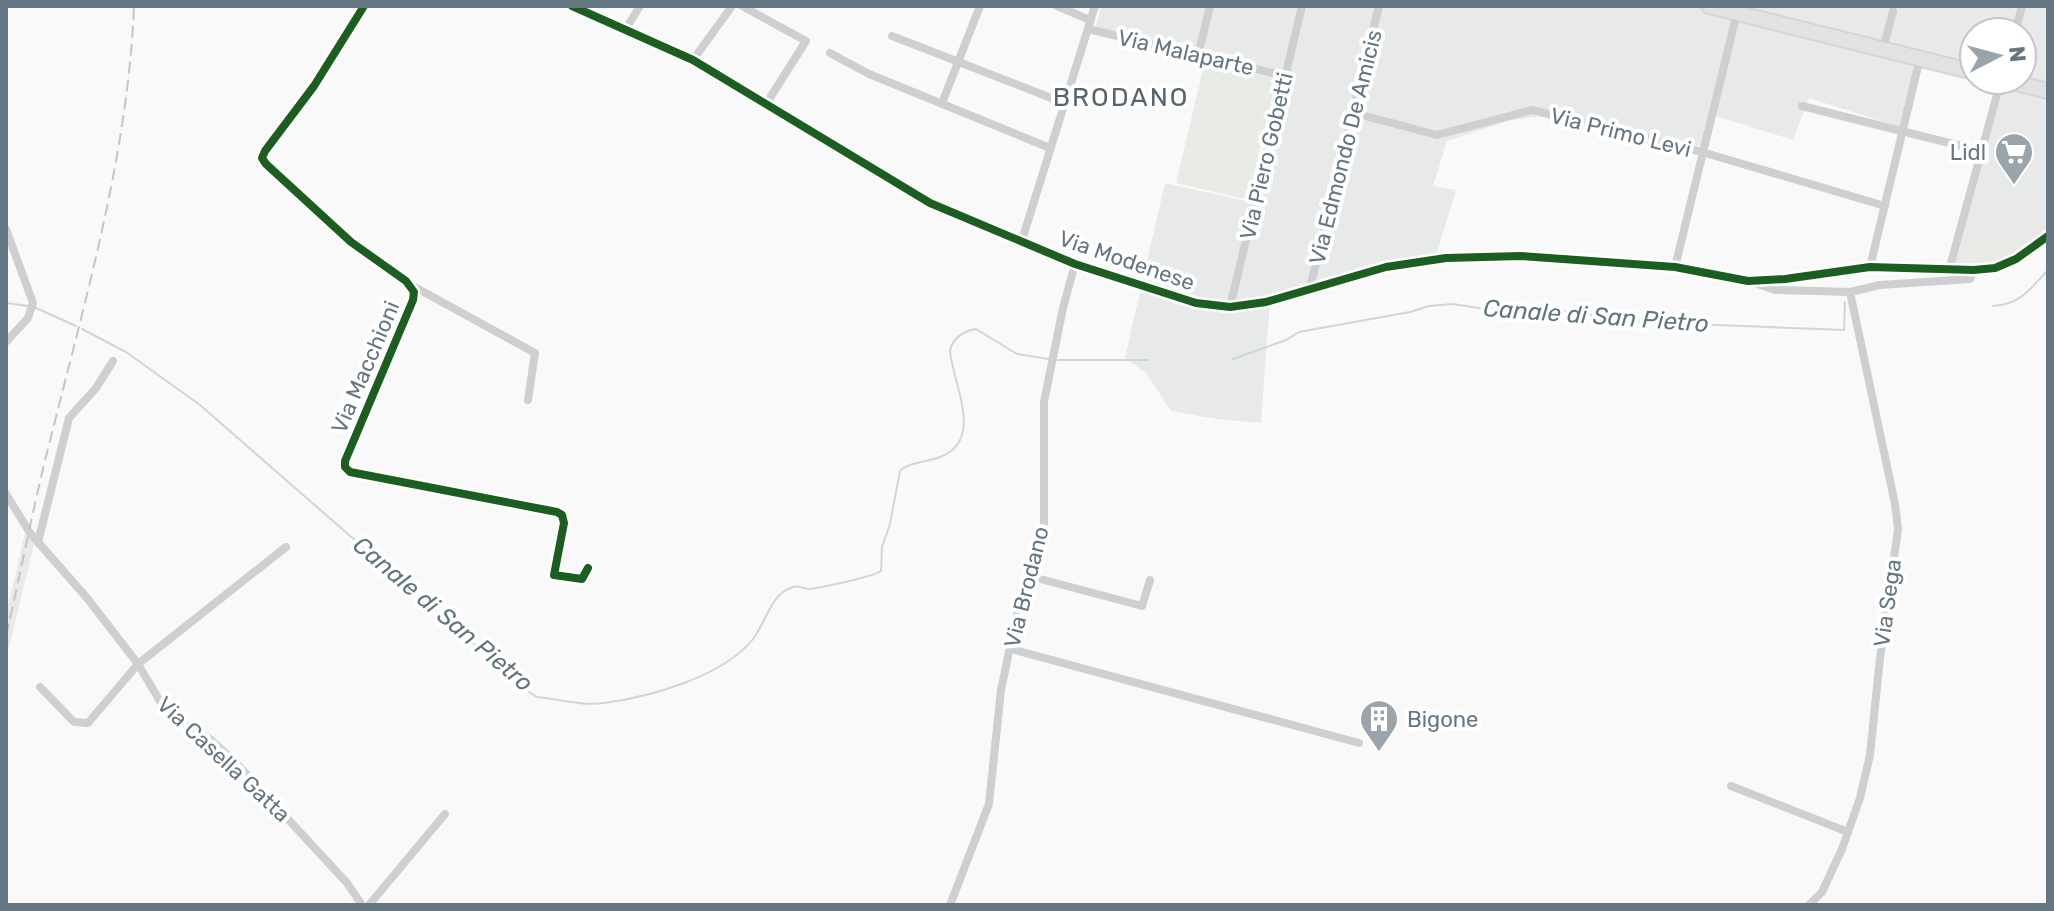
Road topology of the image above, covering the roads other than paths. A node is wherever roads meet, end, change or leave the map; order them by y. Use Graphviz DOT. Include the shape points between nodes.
graph roads {
  1 [pos="364,6"];
  2 [pos="572,6"];
  3 [pos="640,6"];
  4 [pos="732,6"];
  5 [pos="742,6"];
  6 [pos="980,6"];
  7 [pos="1057,6"];
  8 [pos="1095,6"];
  9 [pos="1210,6"];
  10 [pos="1302,6"];
  11 [pos="1379,6"];
  12 [pos="1709,6"];
  13 [pos="1893,11"];
  14 [pos="1737,13"];
  15 [pos="1089,24"];
  16 [pos="625,30"];
  17 [pos="892,36"];
  18 [pos="1883,49"];
  19 [pos="830,53"];
  20 [pos="1198,55"];
  21 [pos="1920,58"];
  22 [pos="693,60"];
  23 [pos="958,61"];
  24 [pos="1958,68"];
  25 [pos="1285,76"];
  26 [pos="1998,96"];
  27 [pos="942,103"];
  28 [pos="1064,103"];
  29 [pos="766,104"];
  30 [pos="1802,106"];
  31 [pos="1354,113"];
  32 [pos="1903,132"];
  33 [pos="1050,148"];
  34 [pos="1981,151"];
  35 [pos="1702,152"];
  36 [pos="1885,206"];
  37 [pos="6,229"];
  38 [pos="2048,236"];
  39 [pos="1022,240"];
  40 [pos="1075,264"];
  41 [pos="1675,267"];
  42 [pos="1870,267"];
  43 [pos="1949,270"];
  44 [pos="1974,270"];
  45 [pos="1748,281"];
  46 [pos="410,284"];
  47 [pos="1310,288"];
  48 [pos="1850,292"];
  49 [pos="1230,307"];
  50 [pos="6,342"];
  51 [pos="113,361"];
  52 [pos="528,400"];
  53 [pos="6,494"];
  54 [pos="38,542"];
  55 [pos="286,547"];
  56 [pos="588,568"];
  57 [pos="1029,576"];
  58 [pos="1150,580"];
  59 [pos="1011,649"];
  60 [pos="138,664"];
  61 [pos="40,687"];
  62 [pos="1359,743"];
  63 [pos="1731,786"];
  64 [pos="445,814"];
  65 [pos="1848,832"];
  66 [pos="362,905"];
  67 [pos="369,905"];
  68 [pos="950,905"];
  69 [pos="1809,905"];
  1 -- 46 [label="street, Via Macchioni" via="262,158 351,242"];
  2 -- 16 [label="street, Via Modenese"];
  3 -- 16 [label="street"];
  4 -- 22 [label="street"];
  5 -- 29 [label="street" via="806,41"];
  6 -- 23 [label="street"];
  7 -- 15 [label="street, Via Malaparte"];
  8 -- 15 [label="street"];
  9 -- 20 [label="street"];
  10 -- 25 [label="street, Via Piero Gobetti"];
  11 -- 31 [label="street, Via Edmondo De Amicis"];
  12 -- 14 [label="main road"];
  13 -- 18 [label="street"];
  14 -- 18 [label="main road"];
  14 -- 35 [label="street"];
  15 -- 20 [label="street, Via Malaparte"];
  15 -- 28 [label="street"];
  16 -- 22 [label="street, Via Modenese"];
  17 -- 23 [label="street"];
  18 -- 21 [label="main road"];
  19 -- 27 [label="street"];
  20 -- 25 [label="street, Via Malaparte"];
  21 -- 24 [label="main road"];
  21 -- 32 [label="street"];
  22 -- 29 [label="street, Via Modenese"];
  23 -- 27 [label="street"];
  23 -- 28 [label="street"];
  25 -- 49 [label="street, Via Piero Gobetti"];
  26 -- 34 [label="street"];
  27 -- 33 [label="street"];
  28 -- 33 [label="street"];
  29 -- 39 [label="street, Via Modenese" via="930,203"];
  30 -- 32 [label="street"];
  31 -- 35 [label="street, Via Primo Levi" via="1437,135 1532,110"];
  31 -- 47 [label="street, Via Edmondo De Amicis"];
  32 -- 34 [label="street"];
  32 -- 36 [label="street"];
  33 -- 39 [label="street"];
  34 -- 43 [label="street"];
  35 -- 36 [label="street, Via Primo Levi"];
  35 -- 41 [label="street"];
  36 -- 42 [label="street"];
  37 -- 50 [label="street" via="32,306"];
  38 -- 44 [label="street, Via Modenese" via="2016,259"];
  39 -- 40 [label="street, Via Modenese"];
  40 -- 49 [label="street, Via Modenese" via="1196,303"];
  40 -- 57 [label="street, Via Brodano" via="1044,402 1044,536"];
  41 -- 45 [label="street, Via Modenese"];
  41 -- 47 [label="street, Via Modenese" via="1521,256 1446,258 1386,267"];
  42 -- 43 [label="street, Via Modenese"];
  42 -- 45 [label="street, Via Modenese"];
  43 -- 44 [label="street, Via Modenese"];
  44 -- 48 [label="street" via="1970,279"];
  45 -- 48 [label="street" via="1775,290"];
  46 -- 52 [label="street" via="535,353"];
  46 -- 56 [label="street, Via Macchioni" via="413,300 345,461 347,470 557,512 564,523 554,575 582,579"];
  47 -- 49 [label="street, Via Modenese"];
  48 -- 65 [label="street, Via Sega" via="1898,529 1870,755"];
  51 -- 54 [label="street" via="69,418"];
  53 -- 54 [label="street, Via Casella Gatta"];
  54 -- 60 [label="street, Via Casella Gatta"];
  55 -- 60 [label="street"];
  57 -- 58 [label="street" via="1142,606"];
  57 -- 59 [label="street, Via Brodano"];
  59 -- 62 [label="street"];
  59 -- 68 [label="street, Via Brodano" via="989,804"];
  60 -- 61 [label="street" via="85,724 74,722"];
  60 -- 66 [label="street, Via Casella Gatta" via="161,703 236,763"];
  63 -- 65 [label="street"];
  64 -- 67 [label="street"];
  65 -- 69 [label="street, Via Sega" via="1822,892"];
}
